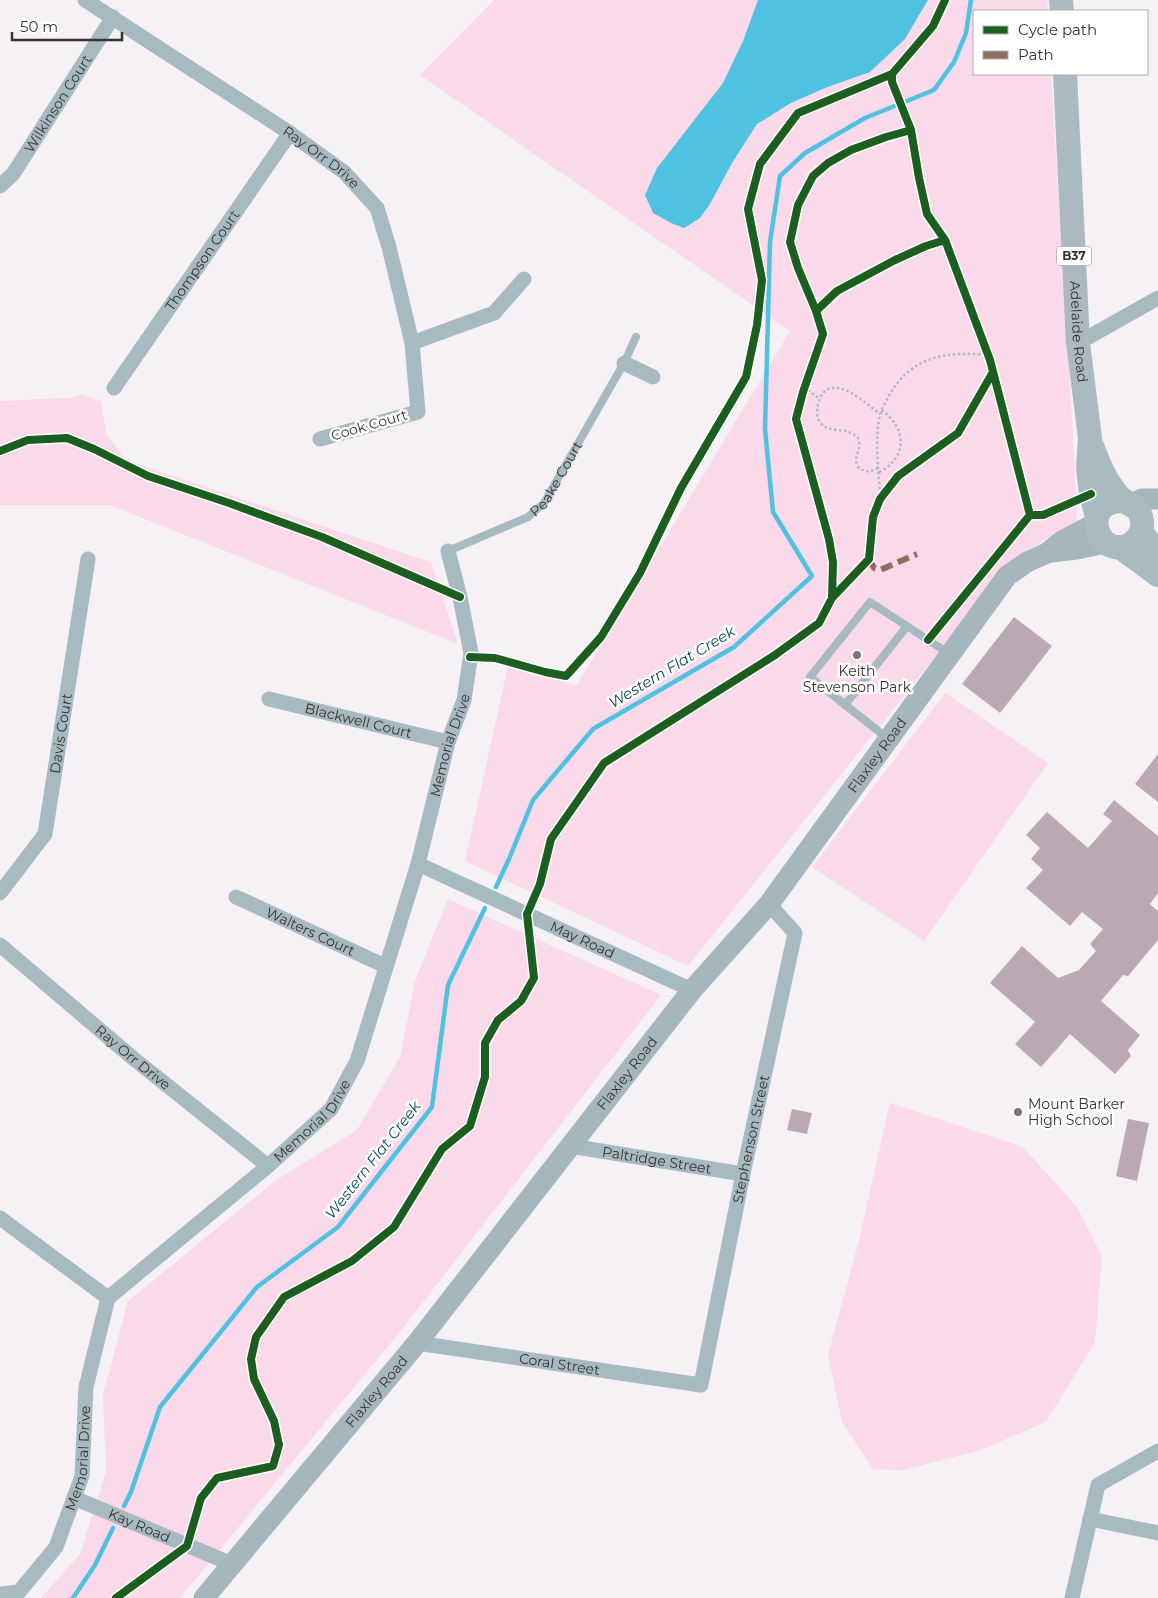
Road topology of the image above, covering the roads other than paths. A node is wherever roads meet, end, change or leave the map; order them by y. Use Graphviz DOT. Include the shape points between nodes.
graph roads {
  1 [pos="85,0"];
  2 [pos="113,17"];
  3 [pos="1065,75"];
  4 [pos="290,132"];
  5 [pos="0,186"];
  6 [pos="524,279"];
  7 [pos="1158,298"];
  8 [pos="636,337"];
  9 [pos="412,343"];
  10 [pos="1078,343"];
  11 [pos="624,363"];
  12 [pos="653,378"];
  13 [pos="114,388"];
  14 [pos="418,412"];
  15 [pos="1090,438"];
  16 [pos="320,439"];
  17 [pos="1158,500"];
  18 [pos="1140,515"];
  19 [pos="1104,532"];
  20 [pos="448,551"];
  21 [pos="1158,553"];
  22 [pos="88,559"];
  23 [pos="1158,575"];
  24 [pos="907,626"];
  25 [pos="950,655"];
  26 [pos="269,699"];
  27 [pos="845,705"];
  28 [pos="889,740"];
  29 [pos="448,742"];
  30 [pos="418,864"];
  31 [pos="0,893"];
  32 [pos="236,897"];
  33 [pos="769,904"];
  34 [pos="0,945"];
  35 [pos="385,966"];
  36 [pos="692,990"];
  37 [pos="570,1146"];
  38 [pos="268,1166"];
  39 [pos="743,1174"];
  40 [pos="0,1218"];
  41 [pos="108,1298"];
  42 [pos="417,1343"];
  43 [pos="701,1385"];
  44 [pos="1158,1451"];
  45 [pos="74,1498"];
  46 [pos="1090,1519"];
  47 [pos="1158,1533"];
  48 [pos="232,1564"];
  49 [pos="0,1594"];
  50 [pos="204,1598"];
  51 [pos="1072,1598"];
  1 -- 2 [label="street, Ray Orr Drive"];
  2 -- 4 [label="street, Ray Orr Drive"];
  2 -- 5 [label="street, Wilkinson Court" via="13,174"];
  3 -- 10 [label="main road, Adelaide Road / B37"];
  4 -- 9 [label="street, Ray Orr Drive" via="344,172 377,208"];
  4 -- 13 [label="street, Thompson Court"];
  6 -- 9 [label="street" via="494,313"];
  7 -- 10 [label="street"];
  8 -- 11 [label="lane, Peake Court"];
  9 -- 14 [label="street, Ray Orr Drive"];
  10 -- 15 [label="main road, Adelaide Road / B37"];
  11 -- 12 [label="street"];
  11 -- 20 [label="lane, Peake Court" via="544,503 528,518"];
  14 -- 16 [label="street, Cook Court"];
  15 -- 18 [label="main road, Adelaide Road / B37" via="1099,466 1109,482"];
  15 -- 19 [label="main road, Adelaide Road / B37" via="1088,468 1091,494"];
  17 -- 18 [label="main road" via="1142,499"];
  18 -- 19 [label="main road" via="1133,543"];
  18 -- 19 [label="main road" via="1116,501 1108,503 1100,510"];
  18 -- 21 [label="main road, B37"];
  19 -- 23 [label="main road"];
  19 -- 25 [label="main road, Flaxley Road" via="1077,549 1047,553 1027,562 1007,576"];
  20 -- 29 [label="street, Memorial Drive" via="471,653 464,700"];
  22 -- 31 [label="street, Davis Court" via="45,834"];
  24 -- 25 [label="lane"];
  24 -- 27 [label="lane"];
  24 -- 27 [label="lane" via="870,602 810,677"];
  25 -- 28 [label="main road, Flaxley Road"];
  26 -- 29 [label="street, Blackwell Court"];
  27 -- 28 [label="lane"];
  28 -- 33 [label="main road, Flaxley Road"];
  29 -- 30 [label="street, Memorial Drive"];
  30 -- 35 [label="street, Memorial Drive"];
  30 -- 36 [label="street, May Road"];
  32 -- 35 [label="street, Walters Court"];
  33 -- 36 [label="main road, Flaxley Road"];
  33 -- 39 [label="street, Stephenson Street" via="795,933"];
  34 -- 38 [label="street, Ray Orr Drive" via="134,1059"];
  35 -- 38 [label="street, Memorial Drive" via="357,1061 331,1109"];
  36 -- 37 [label="main road, Flaxley Road"];
  37 -- 39 [label="street, Paltridge Street"];
  37 -- 42 [label="main road, Flaxley Road"];
  38 -- 41 [label="street, Memorial Drive"];
  39 -- 43 [label="street, Stephenson Street"];
  40 -- 41 [label="street"];
  41 -- 45 [label="street, Memorial Drive" via="86,1387 82,1476"];
  42 -- 43 [label="street, Coral Street"];
  42 -- 48 [label="main road, Flaxley Road"];
  44 -- 46 [label="street" via="1098,1485"];
  45 -- 48 [label="street, Kay Road"];
  45 -- 49 [label="street, Memorial Drive" via="56,1547 18,1592"];
  46 -- 47 [label="street"];
  46 -- 51 [label="street"];
  48 -- 50 [label="main road, Flaxley Road"];
}
